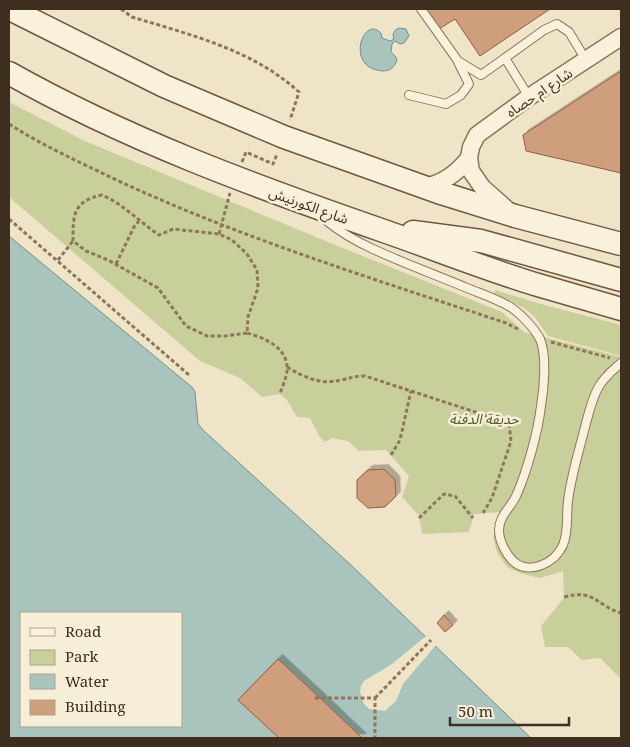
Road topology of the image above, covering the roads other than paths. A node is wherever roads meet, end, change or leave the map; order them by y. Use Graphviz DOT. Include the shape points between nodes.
graph roads {
  1 [pos="10,9"];
  2 [pos="421,9"];
  3 [pos="621,37"];
  4 [pos="505,58"];
  5 [pos="586,60"];
  6 [pos="458,61"];
  7 [pos="9,73"];
  8 [pos="481,75"];
  9 [pos="469,84"];
  10 [pos="409,95"];
  11 [pos="529,97"];
  12 [pos="469,158"];
  13 [pos="424,187"];
  14 [pos="307,205"];
  15 [pos="516,216"];
  16 [pos="382,230"];
  17 [pos="621,244"];
  18 [pos="621,280"];
  19 [pos="621,309"];
  20 [pos="621,363"];
  1 -- 13 [label="main road" via="164,86 284,137"];
  2 -- 6 [label="lane"];
  3 -- 5 [label="street, شارع ام حصاه"];
  4 -- 5 [label="lane" via="557,24 569,32"];
  4 -- 8 [label="lane"];
  4 -- 11 [label="lane"];
  5 -- 11 [label="street, شارع ام حصاه"];
  6 -- 8 [label="lane"];
  6 -- 9 [label="lane"];
  7 -- 14 [label="main road, شارع الكورنيش" via="135,136"];
  8 -- 9 [label="lane"];
  9 -- 10 [label="lane" via="461,95 446,104"];
  11 -- 12 [label="street, شارع ام حصاه" via="477,135"];
  12 -- 13 [label="street, شارع ام حصاه" via="450,177"];
  12 -- 15 [label="street" via="477,181"];
  13 -- 15 [label="main road"];
  14 -- 16 [label="main road, شارع الكورنيش"];
  14 -- 20 [label="lane" via="346,234 372,248 511,308 540,339 544,365 534,442 518,493 502,515 499,530 506,552 523,566 540,566 558,555 567,534 570,482 593,398 606,376"];
  15 -- 17 [label="main road"];
  16 -- 18 [label="main road" via="481,241"];
  16 -- 19 [label="main road, شارع الكورنيش" via="536,285"];
}
